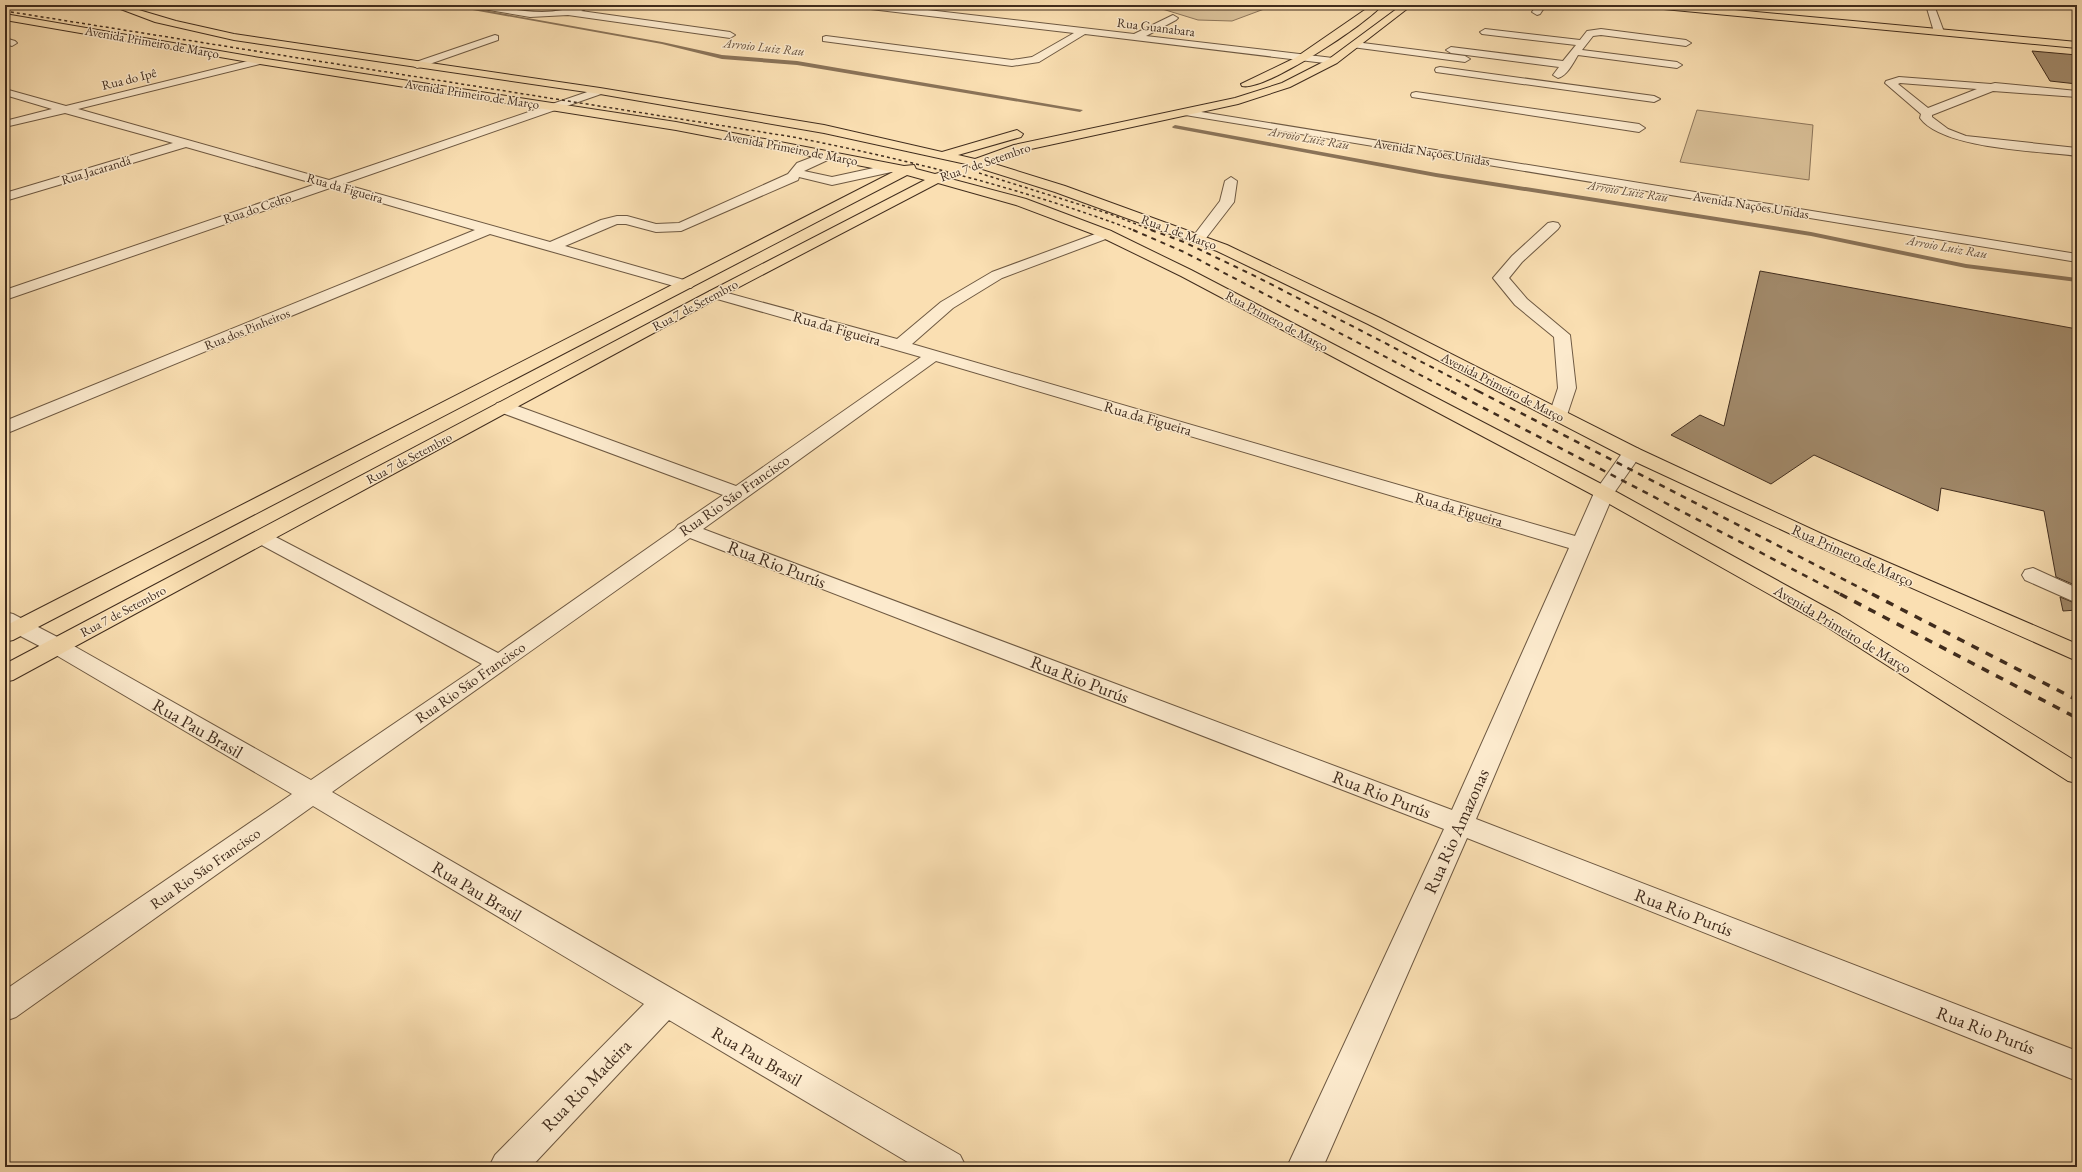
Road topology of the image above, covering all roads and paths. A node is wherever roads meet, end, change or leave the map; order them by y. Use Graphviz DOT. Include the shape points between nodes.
graph roads {
  1 [pos="114,5"];
  2 [pos="477,5"];
  3 [pos="590,5"];
  4 [pos="862,5"];
  5 [pos="1378,5"];
  6 [pos="1408,5"];
  7 [pos="1653,5"];
  8 [pos="1712,5"];
  9 [pos="1930,5"];
  10 [pos="569,12"];
  11 [pos="5,17"];
  12 [pos="1173,18"];
  13 [pos="1937,29"];
  14 [pos="1084,31"];
  15 [pos="1484,32"];
  16 [pos="730,35"];
  17 [pos="495,38"];
  18 [pos="1136,38"];
  19 [pos="826,39"];
  20 [pos="2077,39"];
  21 [pos="1358,42"];
  22 [pos="1686,42"];
  23 [pos="1582,43"];
  24 [pos="2077,45"];
  25 [pos="1576,52"];
  26 [pos="1304,57"];
  27 [pos="260,61"];
  28 [pos="1334,61"];
  29 [pos="417,65"];
  30 [pos="1677,65"];
  31 [pos="1564,68"];
  32 [pos="1440,70"];
  33 [pos="506,77"];
  34 [pos="1550,85"];
  35 [pos="1238,86"];
  36 [pos="1995,86"];
  37 [pos="600,90"];
  38 [pos="5,92"];
  39 [pos="462,92"];
  40 [pos="2077,94"];
  41 [pos="1416,95"];
  42 [pos="1654,99"];
  43 [pos="555,106"];
  44 [pos="65,109"];
  45 [pos="1189,112"];
  46 [pos="1528,112"];
  47 [pos="1926,113"];
  48 [pos="5,124"];
  49 [pos="1639,128"];
  50 [pos="1027,132"];
  51 [pos="187,143"];
  52 [pos="2077,152"];
  53 [pos="828,155"];
  54 [pos="943,155"];
  55 [pos="976,163"];
  56 [pos="892,168"];
  57 [pos="905,170"];
  58 [pos="797,173"];
  59 [pos="937,179"];
  60 [pos="1231,181"];
  61 [pos="329,184"];
  62 [pos="5,197"];
  63 [pos="1552,226"];
  64 [pos="489,229"];
  65 [pos="1106,234"];
  66 [pos="1198,239"];
  67 [pos="551,247"];
  68 [pos="2077,258"];
  69 [pos="686,285"];
  70 [pos="715,294"];
  71 [pos="5,295"];
  72 [pos="1374,321"];
  73 [pos="899,346"];
  74 [pos="934,355"];
  75 [pos="503,407"];
  76 [pos="1558,415"];
  77 [pos="5,428"];
  78 [pos="1632,453"];
  79 [pos="736,493"];
  80 [pos="1604,493"];
  81 [pos="685,529"];
  82 [pos="261,537"];
  83 [pos="1581,545"];
  84 [pos="2033,575"];
  85 [pos="2077,596"];
  86 [pos="10,627"];
  87 [pos="57,646"];
  88 [pos="2077,652"];
  89 [pos="499,663"];
  90 [pos="5,674"];
  91 [pos="2077,774"];
  92 [pos="312,793"];
  93 [pos="1460,824"];
  94 [pos="665,1003"];
  95 [pos="5,1007"];
  96 [pos="2077,1066"];
  97 [pos="507,1167"];
  98 [pos="948,1167"];
  99 [pos="1305,1167"];
  1 -- 29 [label="main road, Avenida Primeiro de Março" via="138,15 175,25 234,37"];
  2 -- 10 [label="street" via="552,16"];
  3 -- 10 [label="street"];
  4 -- 14 [label="street, Rua Guanabara"];
  5 -- 26 [label="main road"];
  6 -- 21 [label="main road, Rua 7 de Setembro"];
  7 -- 13 [label="main road"];
  8 -- 13 [label="main road"];
  9 -- 13 [label="street"];
  10 -- 16 [label="street"];
  11 -- 27 [label="main road, Avenida Primeiro de Março"];
  12 -- 18 [label="street"];
  13 -- 20 [label="main road"];
  13 -- 24 [label="main road"];
  14 -- 18 [label="street, Rua Guanabara"];
  14 -- 19 [label="street" via="1035,60 1017,63"];
  15 -- 23 [label="street"];
  17 -- 29 [label="street"];
  18 -- 26 [label="street, Rua Guanabara"];
  21 -- 28 [label="main road, Rua 7 de Setembro"];
  21 -- 31 [label="street"];
  22 -- 23 [label="street" via="1596,32 1589,34"];
  23 -- 25 [label="street"];
  25 -- 30 [label="street"];
  25 -- 31 [label="street"];
  26 -- 28 [label="street, Rua Guanabara"];
  26 -- 35 [label="main road" via="1260,79"];
  27 -- 39 [label="main road, Avenida Primeiro de Março"];
  27 -- 44 [label="street, Rua do Ipê"];
  28 -- 45 [label="main road, Rua 7 de Setembro" via="1286,85 1238,101"];
  29 -- 33 [label="main road, Avenida Primeiro de Março"];
  31 -- 34 [label="street"];
  32 -- 34 [label="street"];
  33 -- 37 [label="main road, Avenida Primeiro de Março"];
  33 -- 39 [label="main road" via="505,83 499,86"];
  34 -- 42 [label="street"];
  34 -- 46 [label="street"];
  36 -- 40 [label="street"];
  36 -- 47 [label="street"];
  36 -- 47 [label="street" via="1899,80 1890,83"];
  37 -- 43 [label="street, Rua do Cedro"];
  37 -- 54 [label="main road, Avenida Primeiro de Março" via="824,129"];
  38 -- 44 [label="street, Rua da Figueira"];
  39 -- 43 [label="main road, Avenida Primeiro de Março"];
  41 -- 46 [label="street"];
  43 -- 53 [label="main road, Avenida Primeiro de Março"];
  43 -- 61 [label="street, Rua do Cedro"];
  44 -- 48 [label="street, Rua do Ipê"];
  44 -- 51 [label="street, Rua da Figueira"];
  45 -- 55 [label="main road, Rua 7 de Setembro" via="1014,149"];
  45 -- 68 [label="street, Avenida Nações Unidas"];
  46 -- 49 [label="street"];
  47 -- 52 [label="street" via="1926,118 1933,125 1965,139"];
  50 -- 54 [label="main road, Rua 7 de Setembro"];
  51 -- 61 [label="street, Rua da Figueira"];
  51 -- 62 [label="street, Rua Jacarandá"];
  53 -- 56 [label="main road, Avenida Primeiro de Março"];
  53 -- 58 [label="street" via="801,166"];
  54 -- 55 [label="main road, Avenida Primeiro de Março"];
  54 -- 57 [label="main road, Rua 7 de Setembro"];
  55 -- 59 [label="main road, Rua 7 de Setembro"];
  55 -- 66 [label="main road, Rua 1 de Março" via="1060,189"];
  56 -- 57 [label="main road, Avenida Primeiro de Março"];
  56 -- 58 [label="street" via="832,181"];
  57 -- 59 [label="main road, Avenida Primeiro de Março"];
  57 -- 69 [label="main road, Rua 7 de Setembro"];
  58 -- 67 [label="street" via="793,178 681,227 656,228 627,220 617,220"];
  59 -- 65 [label="main road, Rua Primero de Março" via="1021,202"];
  59 -- 70 [label="main road, Rua 7 de Setembro"];
  60 -- 66 [label="street" via="1227,202"];
  61 -- 64 [label="street, Rua da Figueira"];
  61 -- 71 [label="street, Rua do Cedro"];
  63 -- 76 [label="street" via="1501,278 1521,302 1562,335 1568,388"];
  64 -- 67 [label="street, Rua da Figueira"];
  64 -- 77 [label="street, Rua dos Pinheiros"];
  65 -- 73 [label="street" via="997,275 947,305"];
  65 -- 80 [label="main road, Rua Primero de Março" via="1186,273"];
  66 -- 72 [label="main road, Rua 1 de Março"];
  67 -- 69 [label="street, Rua da Figueira"];
  69 -- 86 [label="main road, Rua 7 de Setembro"];
  70 -- 73 [label="street, Rua da Figueira"];
  70 -- 75 [label="main road, Rua 7 de Setembro"];
  72 -- 76 [label="main road, Avenida Primeiro de Março"];
  73 -- 74 [label="street, Rua da Figueira"];
  74 -- 79 [label="street, Rua Rio São Francisco"];
  74 -- 83 [label="street, Rua da Figueira"];
  75 -- 79 [label="street"];
  75 -- 82 [label="main road, Rua 7 de Setembro"];
  76 -- 78 [label="main road, Avenida Primeiro de Março"];
  78 -- 80 [label="street, Rua Rio Amazonas"];
  78 -- 88 [label="main road, Rua Primero de Março" via="1815,538"];
  79 -- 81 [label="street, Rua Rio São Francisco"];
  80 -- 83 [label="street, Rua Rio Amazonas"];
  80 -- 91 [label="main road, Avenida Primeiro de Março" via="1832,620"];
  81 -- 89 [label="street, Rua Rio São Francisco"];
  81 -- 93 [label="street, Rua Rio Purús"];
  82 -- 87 [label="main road, Rua 7 de Setembro"];
  82 -- 89 [label="street"];
  83 -- 93 [label="street, Rua Rio Amazonas"];
  84 -- 85 [label="street"];
  86 -- 87 [label="street, Rua Pau Brasil"];
  87 -- 90 [label="main road, Rua 7 de Setembro"];
  87 -- 92 [label="street, Rua Pau Brasil"];
  89 -- 92 [label="street, Rua Rio São Francisco"];
  92 -- 94 [label="street, Rua Pau Brasil"];
  92 -- 95 [label="street, Rua Rio São Francisco"];
  93 -- 96 [label="street, Rua Rio Purús"];
  93 -- 99 [label="street, Rua Rio Amazonas"];
  94 -- 97 [label="street, Rua Rio Madeira"];
  94 -- 98 [label="street, Rua Pau Brasil"];
}
